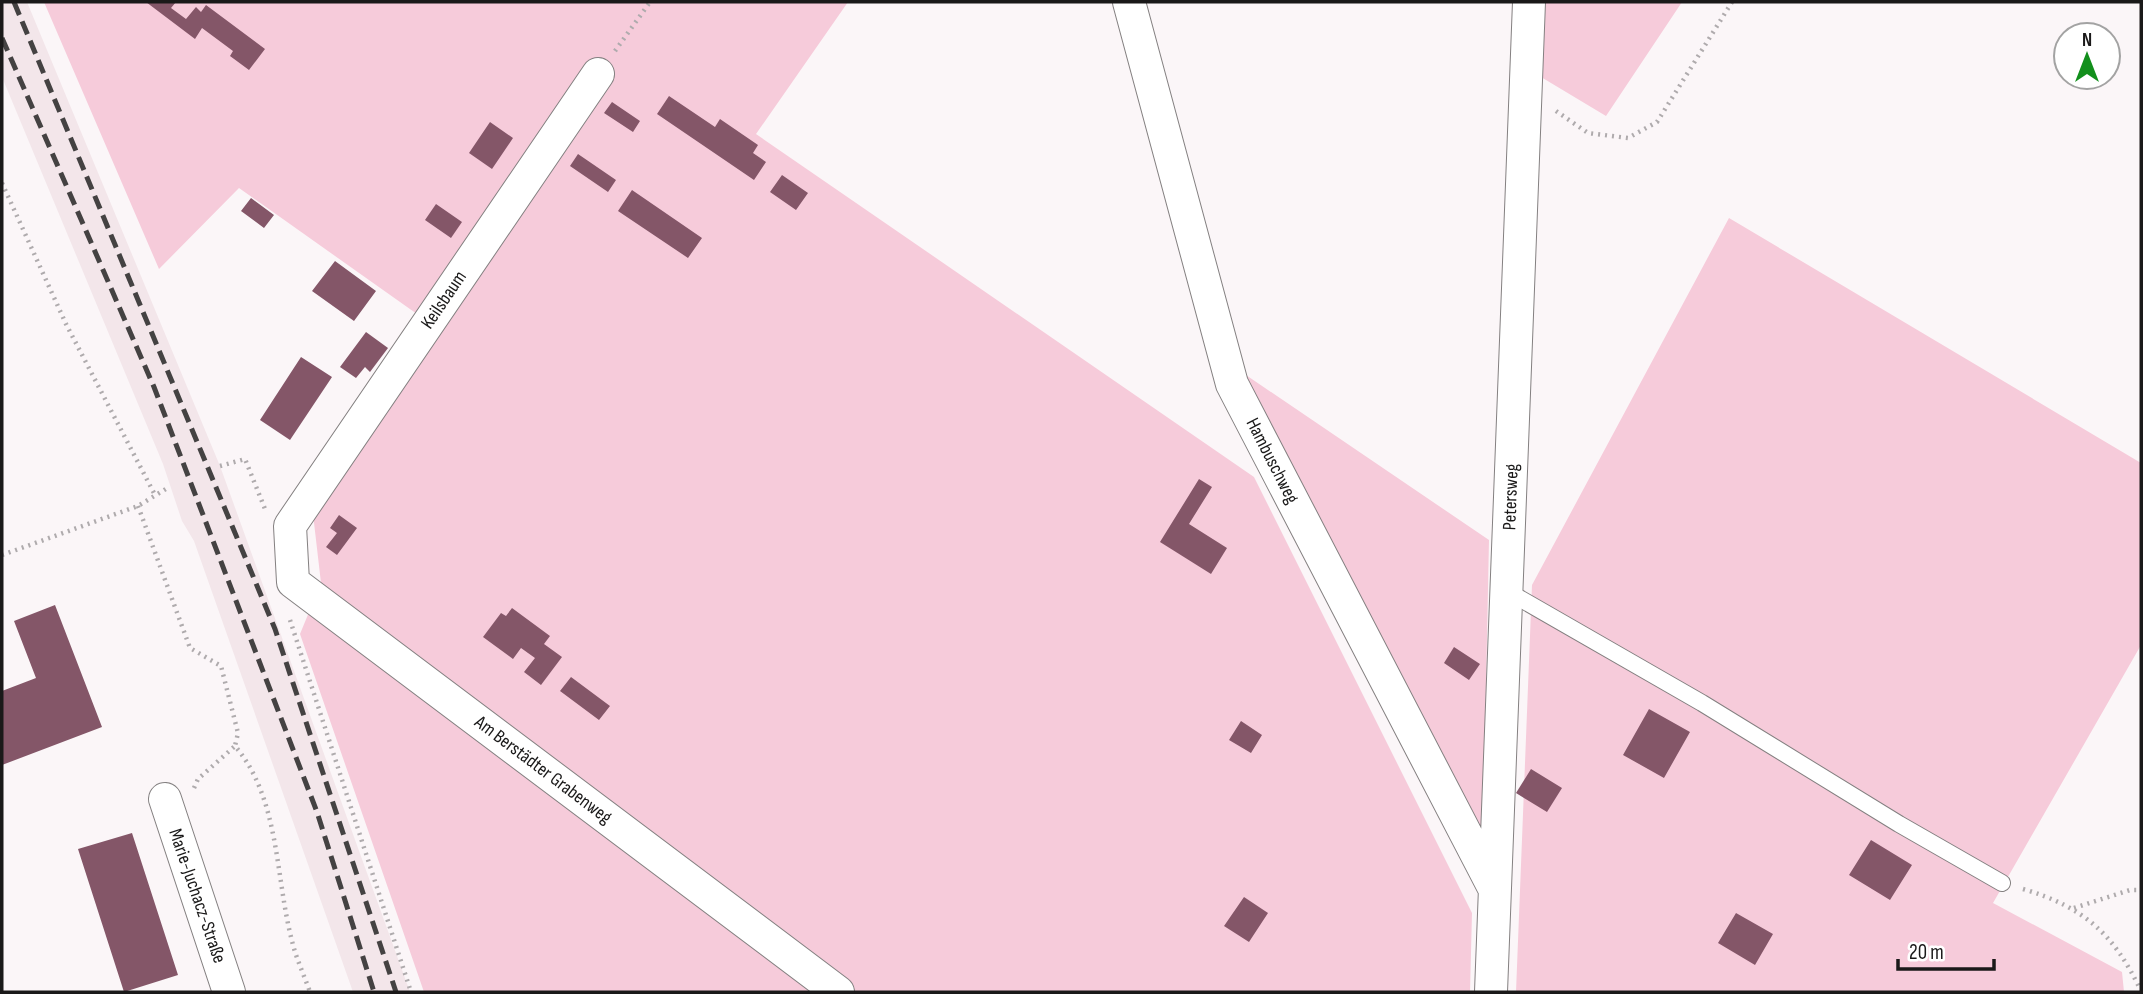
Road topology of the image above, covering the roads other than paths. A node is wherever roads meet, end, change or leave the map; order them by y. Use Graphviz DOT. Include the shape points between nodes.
graph roads {
  1 [pos="1129,2"];
  2 [pos="1529,2"];
  3 [pos="598,74"];
  4 [pos="293,582"];
  5 [pos="1507,591"];
  6 [pos="165,799"];
  7 [pos="2002,883"];
  8 [pos="1495,889"];
  9 [pos="229,992"];
  10 [pos="838,992"];
  11 [pos="1491,992"];
  1 -- 8 [label="street, Hambuschweg" via="1232,384"];
  2 -- 5 [label="street, Petersweg"];
  3 -- 4 [label="street, Keilsbaum" via="290,526"];
  4 -- 10 [label="street, Am Berstädter Grabenweg"];
  5 -- 7 [label="lane"];
  5 -- 8 [label="street, Petersweg"];
  6 -- 9 [label="street, Marie-Juchacz-Straße"];
  8 -- 11 [label="street, Petersweg"];
}
